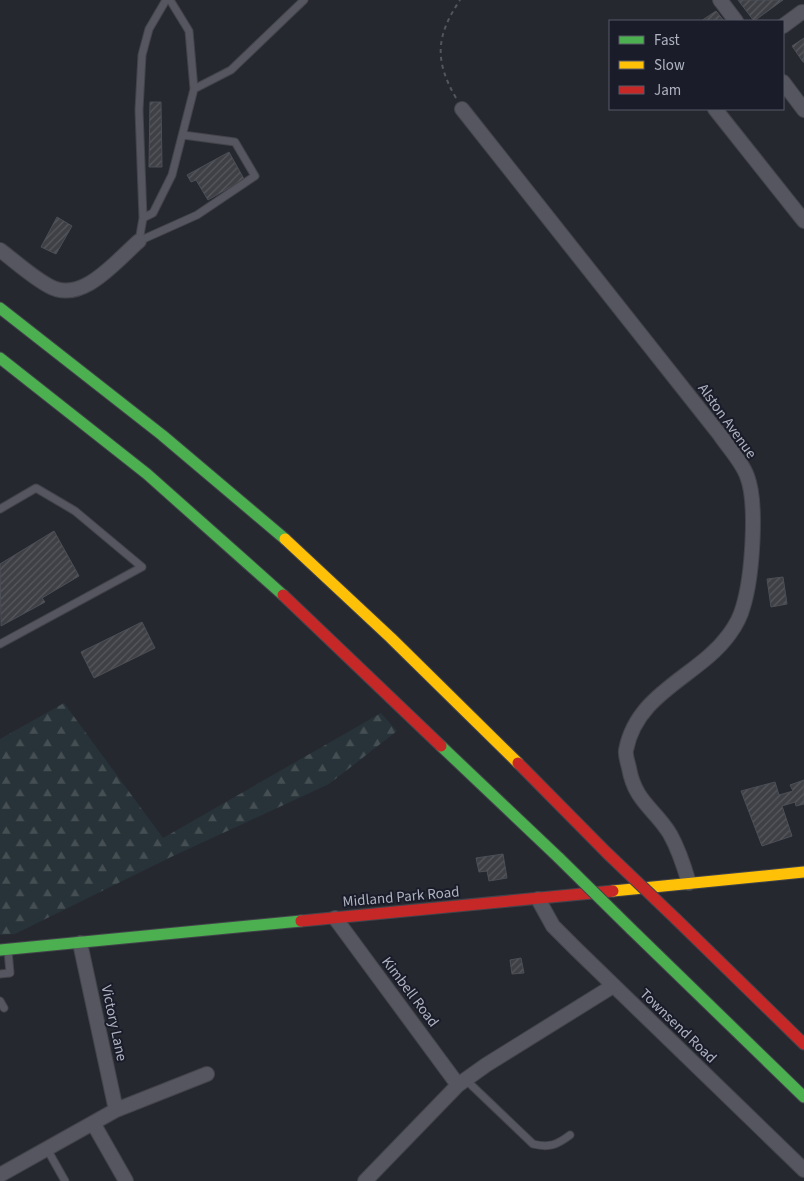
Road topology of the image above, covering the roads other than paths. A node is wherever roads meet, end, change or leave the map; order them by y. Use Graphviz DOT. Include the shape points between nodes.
graph roads {
  1 [pos="166,0"];
  2 [pos="170,0"];
  3 [pos="304,0"];
  4 [pos="720,0"];
  5 [pos="802,12"];
  6 [pos="735,20"];
  7 [pos="784,25"];
  8 [pos="784,83"];
  9 [pos="194,89"];
  10 [pos="462,109"];
  11 [pos="717,110"];
  12 [pos="804,110"];
  13 [pos="183,135"];
  14 [pos="144,218"];
  15 [pos="804,221"];
  16 [pos="139,241"];
  17 [pos="0,250"];
  18 [pos="0,308"];
  19 [pos="0,358"];
  20 [pos="0,509"];
  21 [pos="0,644"];
  22 [pos="804,872"];
  23 [pos="689,884"];
  24 [pos="538,899"];
  25 [pos="335,918"];
  26 [pos="80,943"];
  27 [pos="4,950"];
  28 [pos="0,974"];
  29 [pos="613,986"];
  30 [pos="804,1044"];
  31 [pos="207,1074"];
  32 [pos="462,1082"];
  33 [pos="804,1097"];
  34 [pos="116,1110"];
  35 [pos="93,1123"];
  36 [pos="570,1135"];
  37 [pos="47,1149"];
  38 [pos="804,1170"];
  39 [pos="0,1175"];
  40 [pos="65,1181"];
  41 [pos="126,1181"];
  42 [pos="365,1181"];
  1 -- 14 [label="lane" via="148,29 142,55 139,110"];
  2 -- 9 [label="lane" via="189,30"];
  3 -- 9 [label="lane" via="231,70"];
  4 -- 6 [label="street"];
  5 -- 7 [label="street"];
  8 -- 12 [label="street"];
  9 -- 13 [label="lane"];
  10 -- 23 [label="street, Alston Avenue" via="720,435 747,476 752,538 743,608 731,633 710,655 664,689 646,710 633,729 626,752 631,781 643,803 670,833 682,857"];
  11 -- 15 [label="street"];
  13 -- 14 [label="lane" via="172,175 153,213"];
  13 -- 16 [label="lane" via="235,142 255,176 197,214"];
  14 -- 16 [label="lane"];
  16 -- 17 [label="street" via="89,285 69,291 50,287"];
  18 -- 30 [label="main road, bridge" via="75,365 256,514 415,660"];
  19 -- 33 [label="main road, bridge" via="216,533"];
  20 -- 21 [label="lane" via="36,488 75,511 142,567"];
  22 -- 23 [label="main road, Midland Park Road"];
  23 -- 24 [label="main road, Midland Park Road"];
  24 -- 25 [label="main road, Midland Park Road"];
  24 -- 29 [label="street, Townsend Road" via="553,926"];
  25 -- 26 [label="main road, Midland Park Road"];
  25 -- 32 [label="street, Kimbell Road"];
  26 -- 27 [label="main road, Midland Park Road"];
  26 -- 34 [label="street, Victory Lane"];
  27 -- 28 [label="lane" via="10,973"];
  29 -- 32 [label="street"];
  29 -- 38 [label="street, Townsend Road"];
  31 -- 34 [label="street"];
  32 -- 36 [label="lane" via="533,1144 547,1147"];
  32 -- 42 [label="street"];
  34 -- 35 [label="street"];
  35 -- 37 [label="street"];
  35 -- 41 [label="street"];
  37 -- 39 [label="street"];
  37 -- 40 [label="lane"];
}
